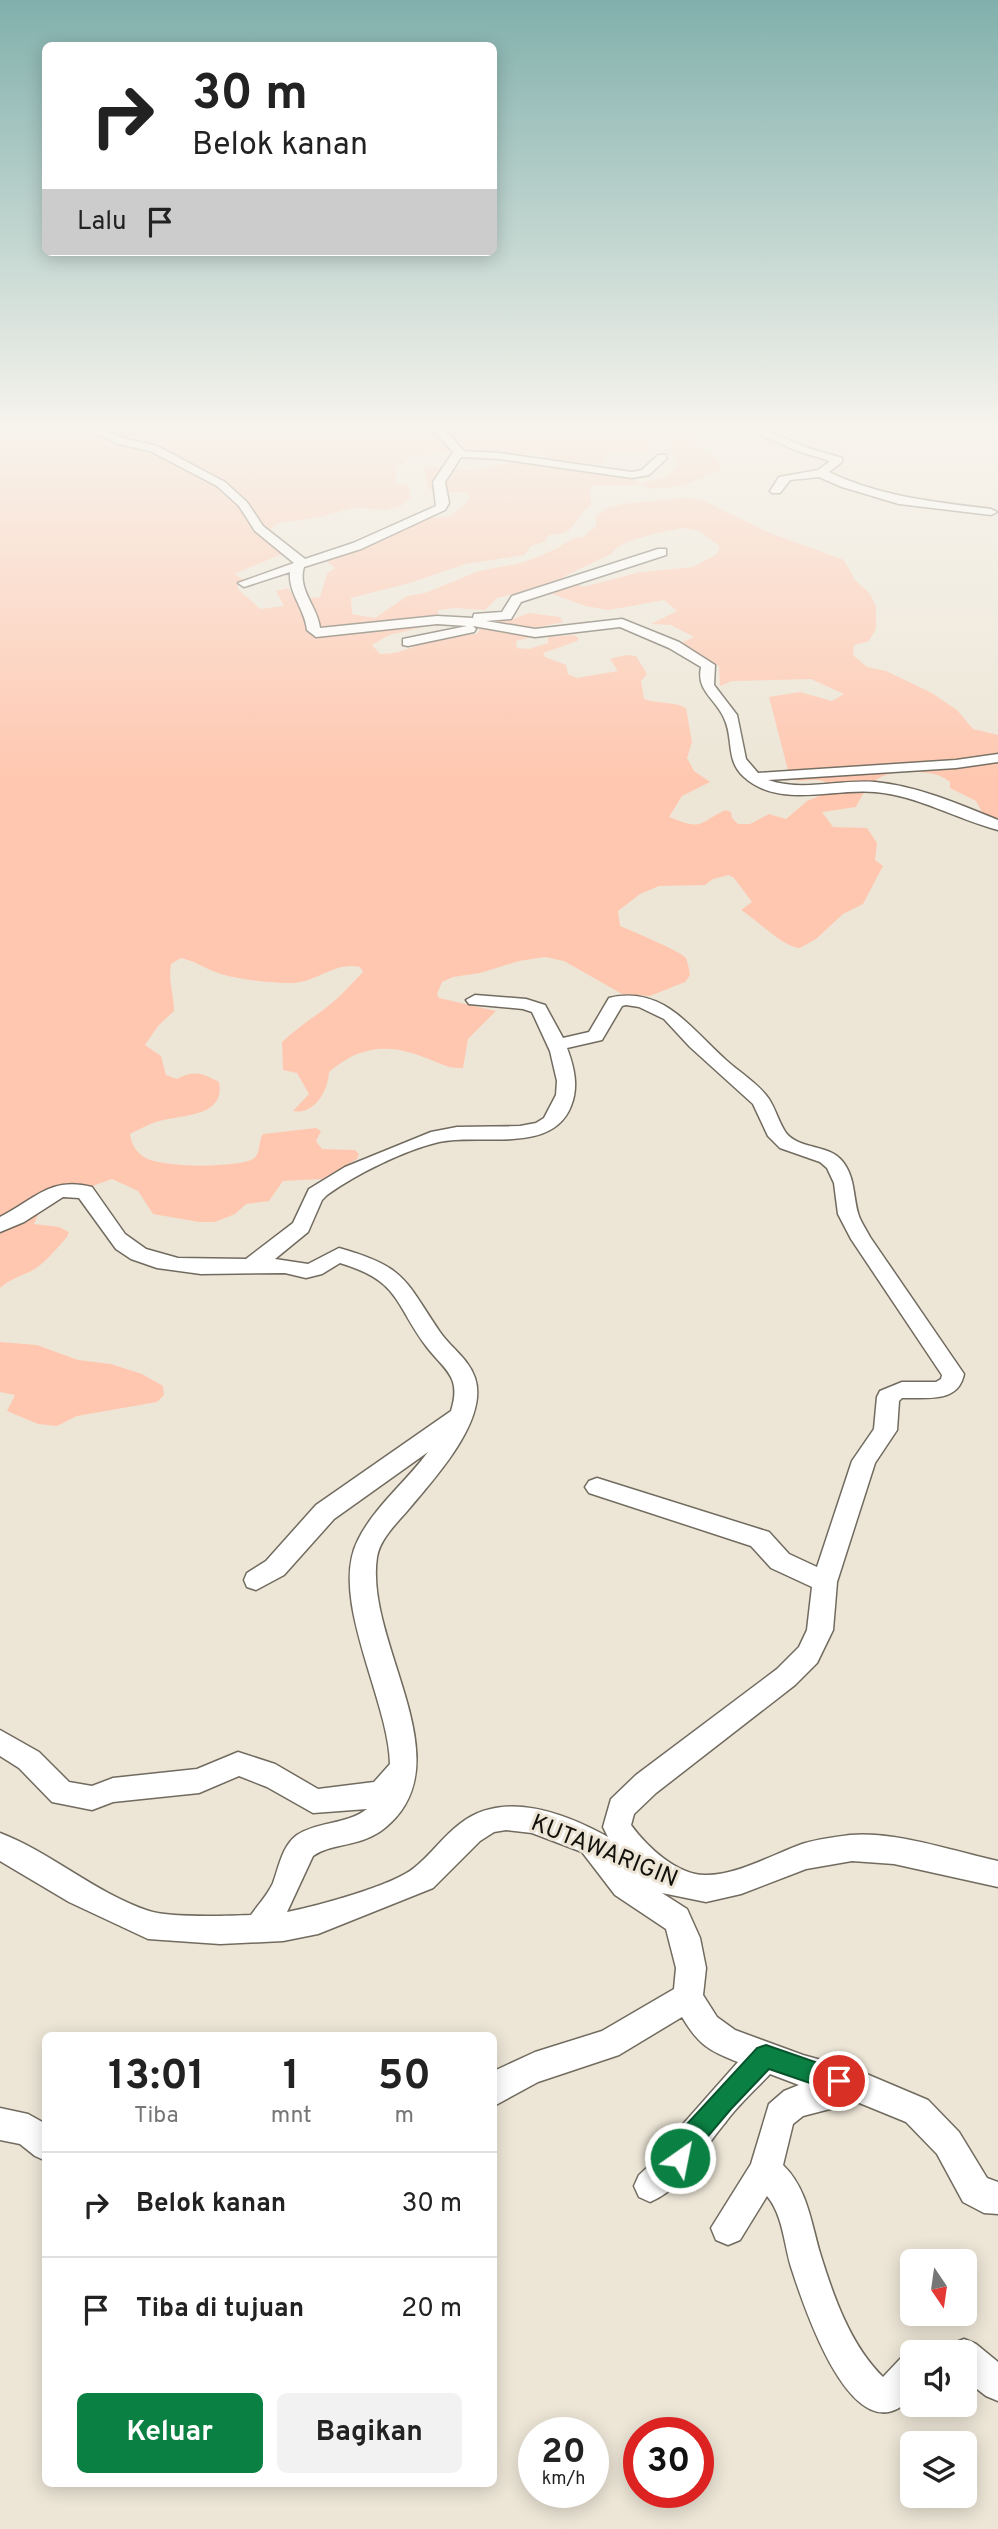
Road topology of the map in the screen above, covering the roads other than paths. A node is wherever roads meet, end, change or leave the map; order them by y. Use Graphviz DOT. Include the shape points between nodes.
graph roads {
  1 [pos="279,543"];
  2 [pos="365,543"];
  3 [pos="662,552"];
  4 [pos="300,563"];
  5 [pos="244,583"];
  6 [pos="449,620"];
  7 [pos="484,626"];
  8 [pos="408,642"];
  9 [pos="998,758"];
  10 [pos="752,777"];
  11 [pos="998,825"];
  12 [pos="475,1000"];
  13 [pos="556,1044"];
  14 [pos="0,1225"];
  15 [pos="251,1267"];
  16 [pos="463,1412"];
  17 [pos="597,1487"];
  18 [pos="256,1580"];
  19 [pos="825,1582"];
  20 [pos="0,1742"];
  21 [pos="403,1768"];
  22 [pos="587,1840"];
  23 [pos="0,1846"];
  24 [pos="998,1874"];
  25 [pos="683,1885"];
  26 [pos="259,1928"];
  27 [pos="688,1998"];
  28 [pos="766,2056"];
  29 [pos="858,2086"];
  30 [pos="497,2089"];
  31 [pos="0,2124"];
  32 [pos="42,2142"];
  33 [pos="765,2171"];
  34 [pos="650,2186"];
  35 [pos="998,2198"];
  36 [pos="728,2228"];
  37 [pos="977,2367"];
  38 [pos="900,2384"];
  39 [pos="998,2384"];
  1 -- 4 [label="street"];
  2 -- 4 [label="street"];
  3 -- 6 [label="street" via="516,599 503,617"];
  4 -- 5 [label="street"];
  4 -- 6 [label="street" via="295,585 312,610 314,630 321,634"];
  6 -- 7 [label="street"];
  7 -- 8 [label="street"];
  7 -- 10 [label="street" via="535,633 622,623 694,654 708,665 705,680 731,717 737,758"];
  9 -- 10 [label="street"];
  10 -- 11 [label="street" via="779,789 847,786 896,791"];
  12 -- 13 [label="street" via="537,1007"];
  13 -- 15 [label="street" via="568,1086 550,1123 530,1130 456,1133 417,1143 341,1177 310,1201 301,1227"];
  13 -- 19 [label="street" via="603,1032 620,1000 643,1002 670,1015 761,1101 778,1136 835,1164 844,1183 848,1214 861,1239 953,1374 951,1382 939,1390 897,1391 888,1397 885,1430 864,1461"];
  14 -- 15 [label="street" via="63,1190 85,1192 123,1244 138,1254 167,1263"];
  15 -- 16 [label="street" via="289,1266 306,1271 339,1255 382,1271 408,1294 435,1343 465,1379"];
  16 -- 18 [label="street" via="325,1512 275,1568"];
  16 -- 21 [label="street" via="448,1441 369,1541 364,1558 366,1600 399,1728"];
  17 -- 19 [label="street" via="760,1539 780,1562"];
  19 -- 25 [label="street" via="820,1630 808,1655 621,1808 617,1827 622,1838"];
  20 -- 21 [label="street" via="29,1760 62,1793 92,1798 113,1790 199,1781 238,1764 264,1772 313,1801 335,1800 386,1790"];
  21 -- 26 [label="street" via="393,1800 379,1816 356,1831 309,1843 300,1851 284,1891"];
  22 -- 25 [label="street, KUTAWARIGIN" via="657,1879"];
  22 -- 26 [label="street, KUTAWARIGIN" via="532,1820 506,1817 488,1821 470,1832 424,1879 318,1920"];
  22 -- 27 [label="street" via="625,1886 677,1919 691,1968"];
  23 -- 26 [label="street, KUTAWARIGIN" via="148,1925"];
  24 -- 25 [label="street, KUTAWARIGIN" via="894,1851 852,1849 805,1856 706,1889"];
  27 -- 28 [label="street" via="714,2036"];
  27 -- 30 [label="street" via="612,2043 533,2066"];
  28 -- 29 [label="street"];
  28 -- 34 [label="street" via="722,2101 680,2158"];
  29 -- 33 [label="street" via="795,2102 780,2115"];
  29 -- 35 [label="street" via="917,2111 948,2143 975,2190 984,2197"];
  31 -- 32 [label="street" via="28,2130"];
  33 -- 36 [label="street"];
  33 -- 38 [label="street" via="794,2209 824,2312 856,2371 878,2397 889,2396"];
  37 -- 39 [label="street"];
}
